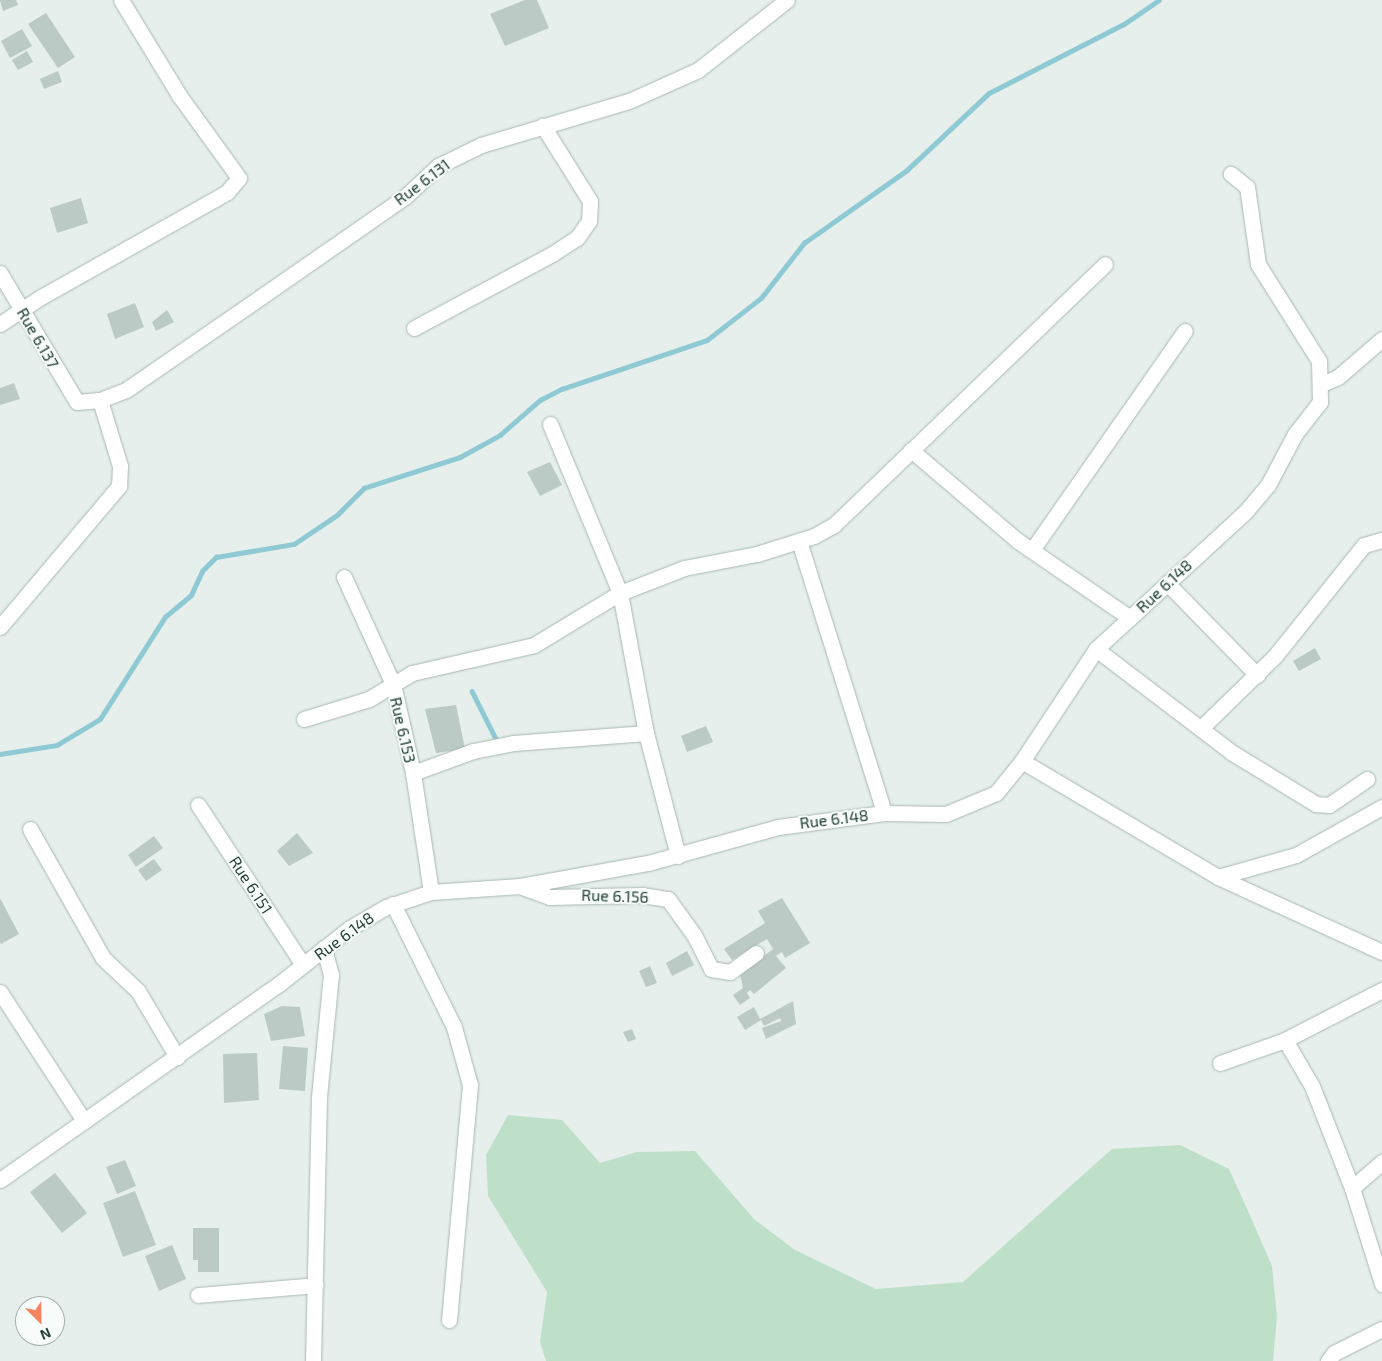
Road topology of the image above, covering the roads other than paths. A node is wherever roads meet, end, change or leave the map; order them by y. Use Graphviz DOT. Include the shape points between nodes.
graph roads {
  1 [pos="121,0"];
  2 [pos="787,0"];
  3 [pos="542,126"];
  4 [pos="1232,174"];
  5 [pos="1105,264"];
  6 [pos="0,274"];
  7 [pos="21,310"];
  8 [pos="0,324"];
  9 [pos="414,328"];
  10 [pos="1184,331"];
  11 [pos="1382,340"];
  12 [pos="1322,384"];
  13 [pos="100,400"];
  14 [pos="77,402"];
  15 [pos="550,424"];
  16 [pos="911,450"];
  17 [pos="1382,540"];
  18 [pos="799,541"];
  19 [pos="1032,550"];
  20 [pos="344,577"];
  21 [pos="1167,583"];
  22 [pos="620,593"];
  23 [pos="1130,618"];
  24 [pos="0,628"];
  25 [pos="1096,649"];
  26 [pos="1257,675"];
  27 [pos="393,684"];
  28 [pos="304,719"];
  29 [pos="1202,728"];
  30 [pos="646,733"];
  31 [pos="1022,761"];
  32 [pos="413,773"];
  33 [pos="1367,779"];
  34 [pos="198,805"];
  35 [pos="1382,807"];
  36 [pos="884,813"];
  37 [pos="30,829"];
  38 [pos="678,856"];
  39 [pos="1218,877"];
  40 [pos="520,886"];
  41 [pos="431,892"];
  42 [pos="394,904"];
  43 [pos="324,948"];
  44 [pos="1382,952"];
  45 [pos="756,953"];
  46 [pos="303,965"];
  47 [pos="1382,990"];
  48 [pos="0,992"];
  49 [pos="1286,1040"];
  50 [pos="177,1057"];
  51 [pos="1220,1063"];
  52 [pos="84,1121"];
  53 [pos="1382,1162"];
  54 [pos="0,1180"];
  55 [pos="1352,1188"];
  56 [pos="1382,1284"];
  57 [pos="316,1285"];
  58 [pos="198,1296"];
  59 [pos="449,1320"];
  60 [pos="1382,1329"];
  61 [pos="313,1361"];
  62 [pos="1328,1361"];
  1 -- 7 [label="street" via="179,95 239,178 227,192"];
  2 -- 3 [label="street, Rue 6.131" via="698,70 629,101"];
  3 -- 9 [label="street" via="590,201 589,221 577,238 552,254"];
  3 -- 13 [label="street, Rue 6.131" via="481,145 438,166 406,196 257,300 126,390"];
  4 -- 12 [label="street, Rue 6.148" via="1247,187 1258,264 1318,361"];
  5 -- 16 [label="street"];
  6 -- 7 [label="street, Rue 6.137"];
  7 -- 8 [label="street"];
  7 -- 14 [label="street, Rue 6.137"];
  10 -- 19 [label="street"];
  11 -- 12 [label="street" via="1338,377"];
  12 -- 21 [label="street, Rue 6.148" via="1320,402 1295,434 1268,485"];
  13 -- 14 [label="street, Rue 6.131"];
  13 -- 24 [label="street" via="120,466 119,486"];
  15 -- 22 [label="street"];
  16 -- 18 [label="street" via="834,525"];
  16 -- 19 [label="street"];
  17 -- 26 [label="street" via="1364,545"];
  18 -- 22 [label="street" via="684,568"];
  18 -- 36 [label="street"];
  19 -- 23 [label="street"];
  20 -- 27 [label="street, Rue 6.153"];
  21 -- 23 [label="street, Rue 6.148"];
  21 -- 26 [label="street"];
  22 -- 27 [label="street" via="534,645 427,668"];
  22 -- 30 [label="street"];
  23 -- 25 [label="street, Rue 6.148"];
  25 -- 29 [label="street"];
  25 -- 31 [label="street, Rue 6.148"];
  26 -- 29 [label="street"];
  27 -- 28 [label="street" via="369,699"];
  27 -- 32 [label="street, Rue 6.153"];
  29 -- 33 [label="street" via="1231,752 1316,804 1329,805"];
  30 -- 32 [label="street" via="514,743 473,751"];
  30 -- 38 [label="street"];
  31 -- 36 [label="street, Rue 6.148" via="996,793 980,802 933,815"];
  31 -- 39 [label="street"];
  32 -- 41 [label="street, Rue 6.153"];
  34 -- 46 [label="street, Rue 6.151"];
  35 -- 39 [label="street" via="1296,854"];
  36 -- 38 [label="street, Rue 6.148" via="778,827"];
  37 -- 50 [label="street" via="104,958 138,991"];
  38 -- 40 [label="street, Rue 6.148"];
  39 -- 44 [label="street"];
  40 -- 41 [label="street, Rue 6.148"];
  40 -- 45 [label="street, Rue 6.156" via="550,897 642,895 668,900 694,934 711,969 730,972"];
  41 -- 42 [label="street, Rue 6.148"];
  42 -- 43 [label="street, Rue 6.148" via="368,916"];
  42 -- 59 [label="street" via="454,1027 470,1085"];
  43 -- 46 [label="street, Rue 6.148"];
  43 -- 57 [label="street" via="331,975 319,1097"];
  46 -- 50 [label="street, Rue 6.148"];
  47 -- 49 [label="street"];
  48 -- 52 [label="street"];
  49 -- 51 [label="street"];
  49 -- 55 [label="street" via="1312,1086"];
  50 -- 52 [label="street, Rue 6.148"];
  52 -- 54 [label="street, Rue 6.148"];
  53 -- 55 [label="street"];
  55 -- 56 [label="street"];
  57 -- 58 [label="street"];
  57 -- 61 [label="street"];
  60 -- 62 [label="street" via="1334,1353"];
}
